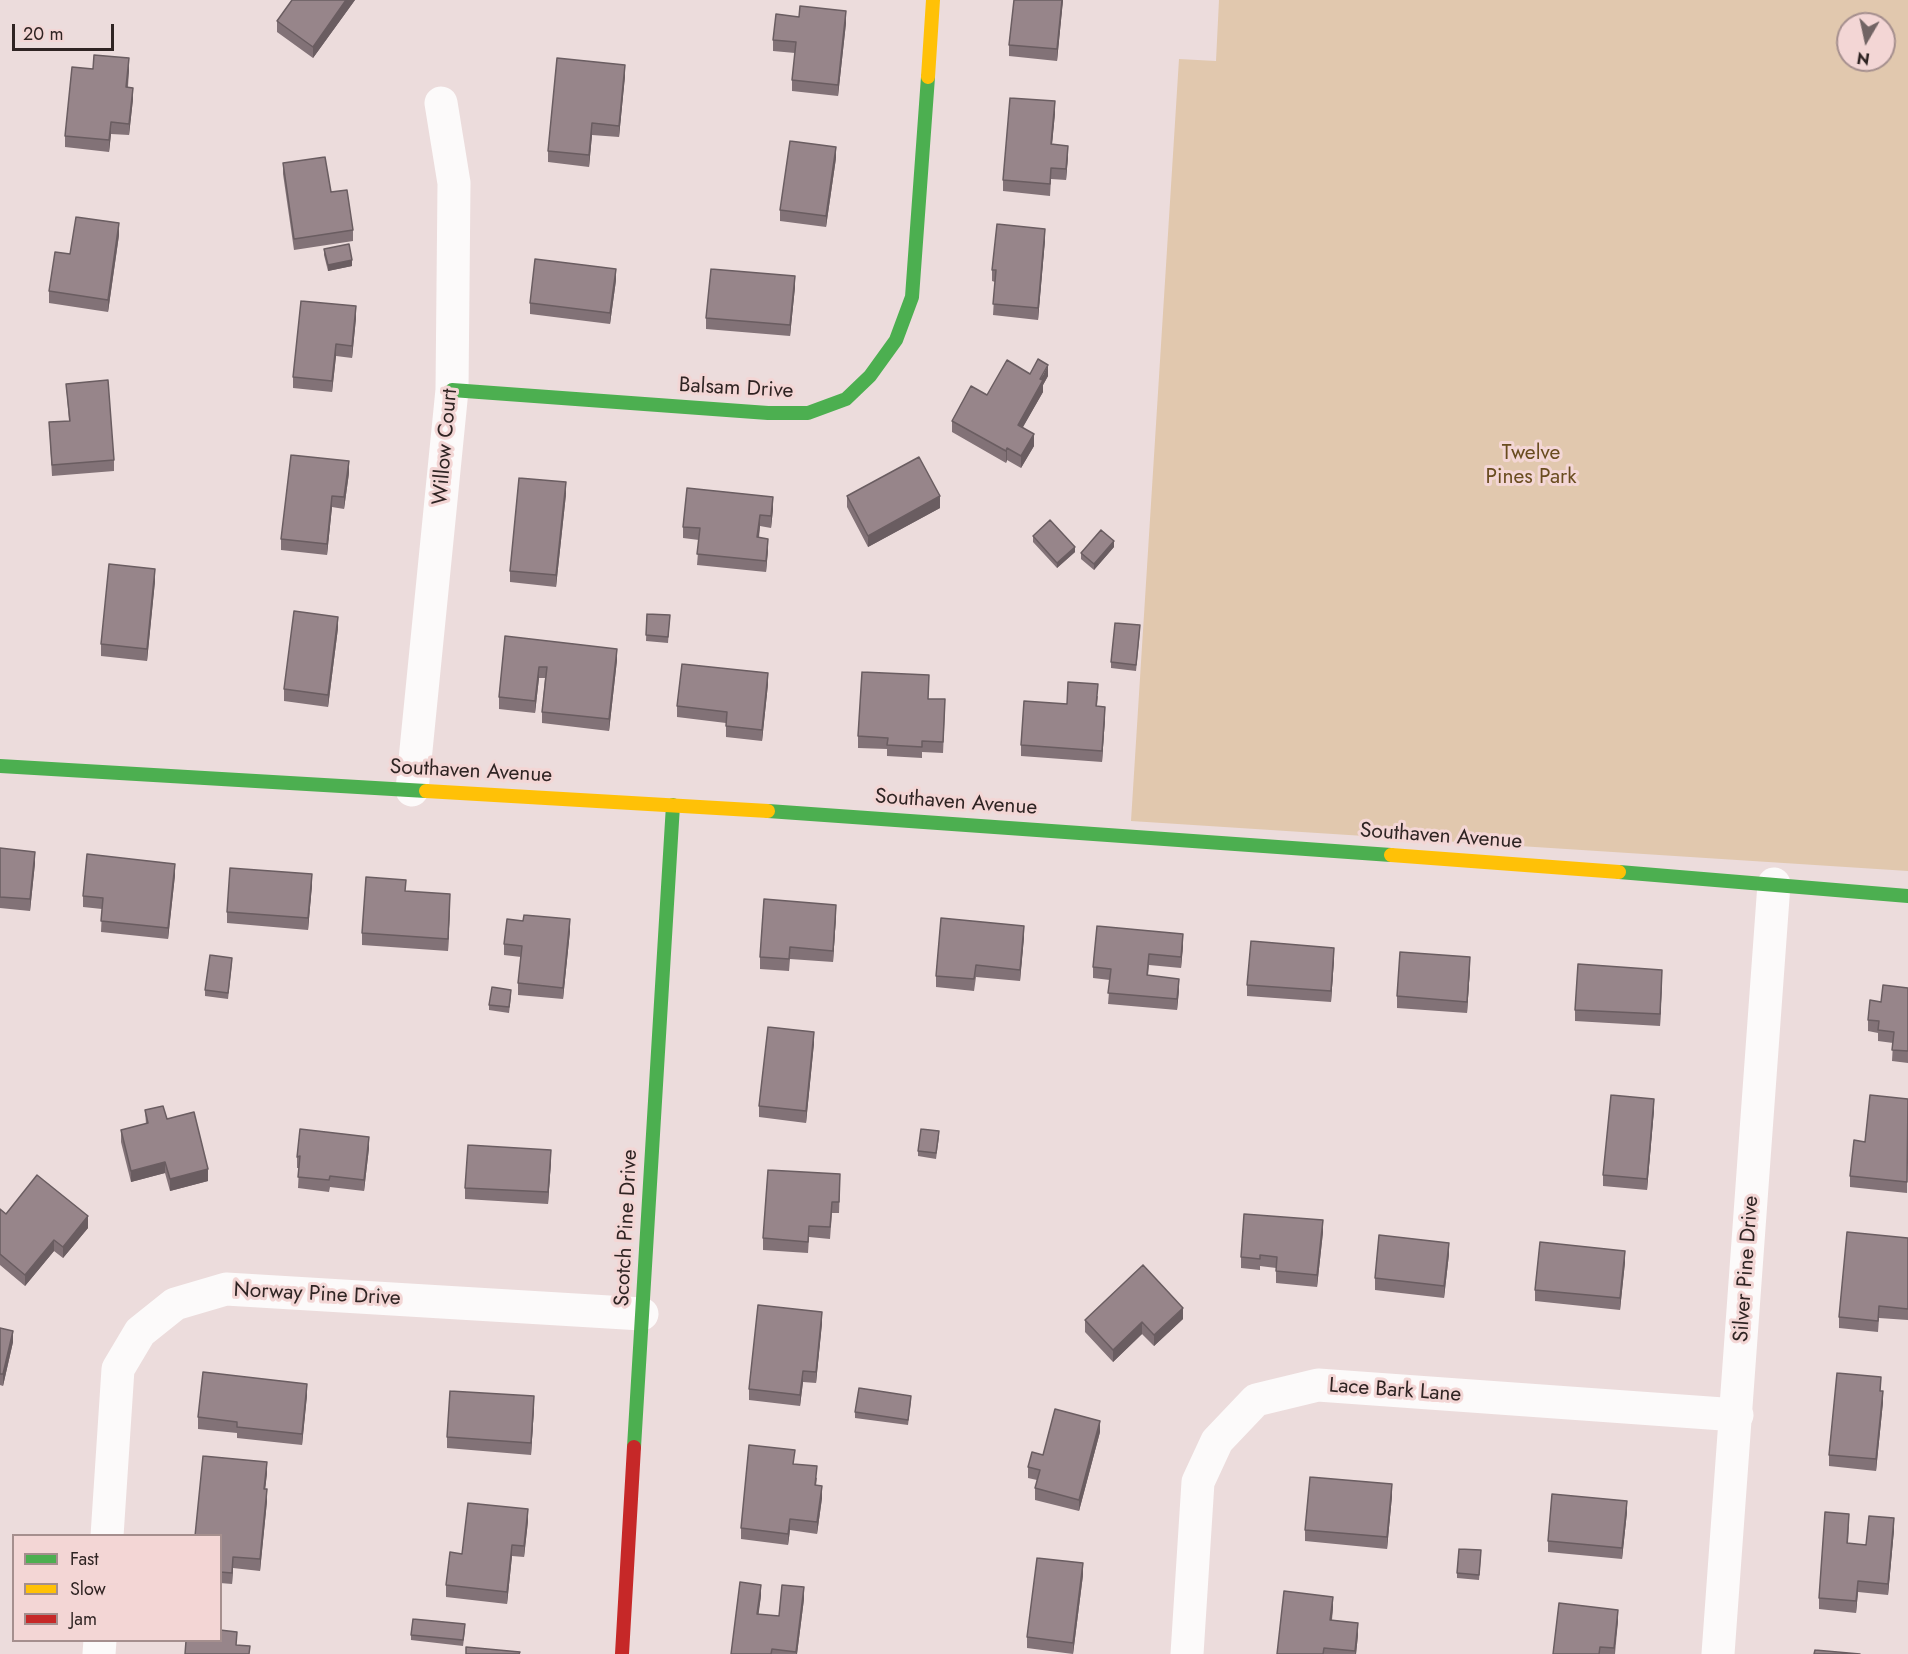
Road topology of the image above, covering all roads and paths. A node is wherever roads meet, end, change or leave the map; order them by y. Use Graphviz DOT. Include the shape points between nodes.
graph roads {
  1 [pos="933,0"];
  2 [pos="441,103"];
  3 [pos="452,390"];
  4 [pos="0,766"];
  5 [pos="412,790"];
  6 [pos="673,805"];
  7 [pos="1774,884"];
  8 [pos="1908,896"];
  9 [pos="642,1314"];
  10 [pos="1737,1415"];
  11 [pos="107,1534"];
  12 [pos="622,1654"];
  13 [pos="1187,1654"];
  14 [pos="1718,1654"];
  1 -- 3 [label="street, Balsam Drive" via="912,297 896,340 870,376 846,399 808,413 768,413"];
  2 -- 3 [label="street, Willow Court" via="454,183"];
  3 -- 5 [label="street, Willow Court"];
  4 -- 5 [label="street, Southaven Avenue"];
  5 -- 6 [label="street, Southaven Avenue"];
  6 -- 7 [label="street, Southaven Avenue"];
  6 -- 9 [label="street, Scotch Pine Drive"];
  7 -- 8 [label="street, Southaven Avenue"];
  7 -- 10 [label="street, Silver Pine Drive"];
  9 -- 11 [label="street, Norway Pine Drive" via="226,1289 175,1304 140,1332 118,1369"];
  9 -- 12 [label="street, Scotch Pine Drive"];
  10 -- 13 [label="street, Lace Bark Lane" via="1318,1385 1256,1400 1217,1441 1198,1482"];
  10 -- 14 [label="street, Silver Pine Drive"];
}
